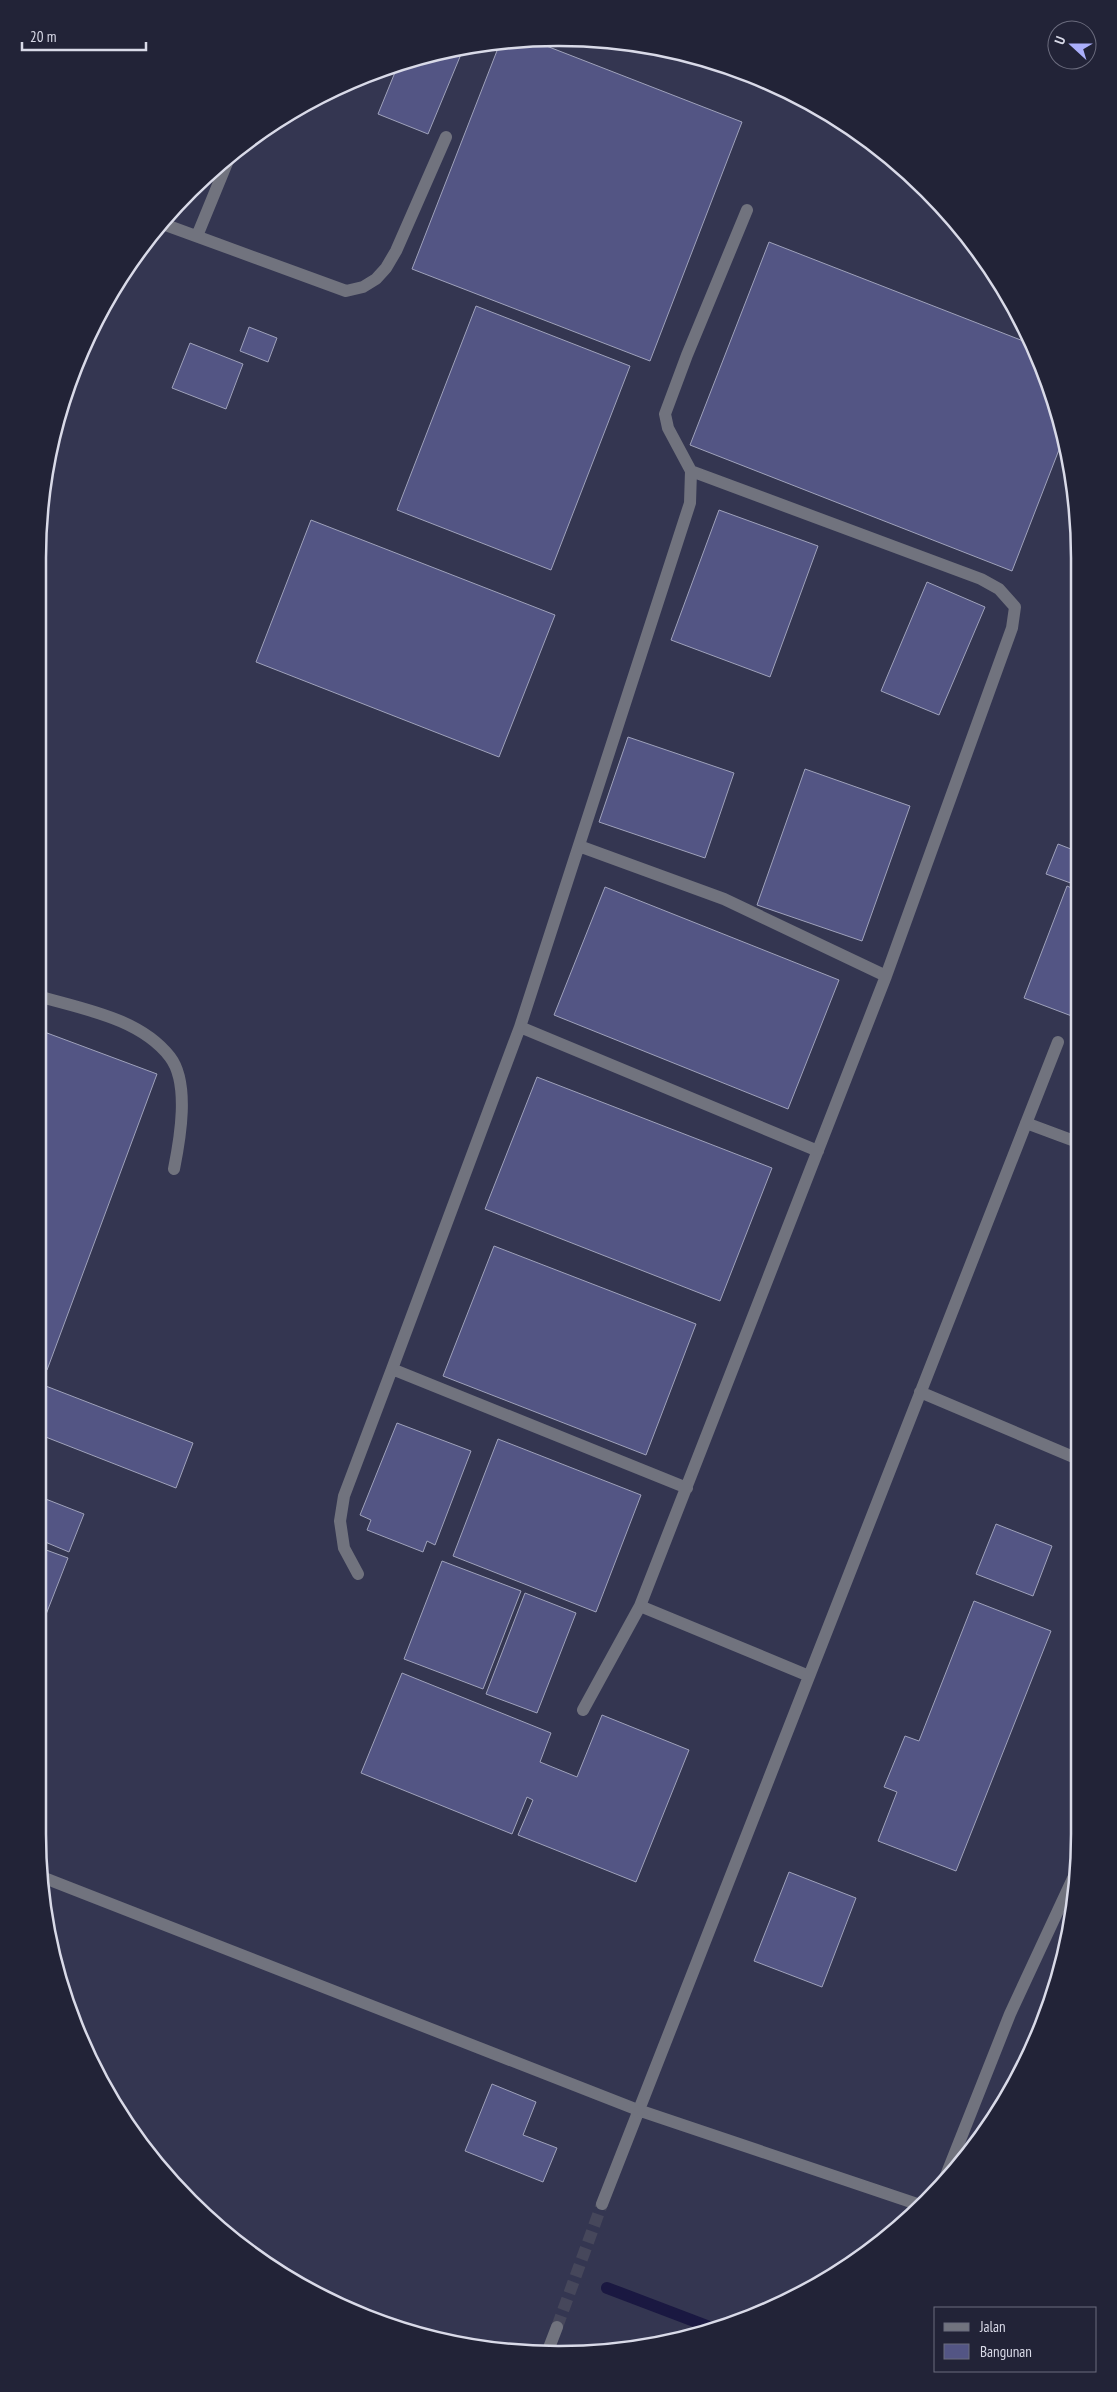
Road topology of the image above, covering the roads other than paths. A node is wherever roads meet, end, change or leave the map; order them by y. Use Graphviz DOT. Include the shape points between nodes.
graph roads {
  1 [pos="446,137"];
  2 [pos="224,171"];
  3 [pos="748,210"];
  4 [pos="169,226"];
  5 [pos="197,236"];
  6 [pos="691,471"];
  7 [pos="579,846"];
  8 [pos="886,976"];
  9 [pos="46,999"];
  10 [pos="520,1028"];
  11 [pos="1058,1042"];
  12 [pos="1026,1123"];
  13 [pos="1071,1140"];
  14 [pos="818,1151"];
  15 [pos="174,1169"];
  16 [pos="392,1369"];
  17 [pos="920,1392"];
  18 [pos="1071,1456"];
  19 [pos="687,1488"];
  20 [pos="358,1574"];
  21 [pos="640,1606"];
  22 [pos="809,1676"];
  23 [pos="582,1710"];
  24 [pos="49,1880"];
  25 [pos="1067,1894"];
  26 [pos="638,2110"];
  27 [pos="951,2162"];
  28 [pos="602,2204"];
  29 [pos="913,2204"];
  30 [pos="556,2327"];
  31 [pos="550,2346"];
  1 -- 5 [label="lane" via="396,251 376,279 363,287 346,291"];
  2 -- 5 [label="lane"];
  3 -- 6 [label="lane" via="665,414 668,428"];
  4 -- 5 [label="lane"];
  6 -- 7 [label="lane" via="690,503"];
  6 -- 8 [label="lane" via="981,579 1000,590 1015,607 1009,638"];
  7 -- 8 [label="lane" via="724,899"];
  7 -- 10 [label="lane"];
  8 -- 14 [label="lane"];
  9 -- 15 [label="lane" via="128,1025 171,1058 180,1083 182,1109"];
  10 -- 14 [label="lane"];
  10 -- 16 [label="lane"];
  11 -- 12 [label="lane"];
  12 -- 13 [label="lane"];
  12 -- 17 [label="lane"];
  14 -- 19 [label="lane"];
  16 -- 19 [label="lane"];
  16 -- 20 [label="lane" via="344,1496 340,1521 344,1548"];
  17 -- 18 [label="lane"];
  17 -- 22 [label="lane"];
  19 -- 21 [label="lane"];
  21 -- 22 [label="lane"];
  21 -- 23 [label="lane"];
  22 -- 26 [label="lane"];
  24 -- 26 [label="lane"];
  25 -- 27 [label="lane" via="1010,2014"];
  26 -- 28 [label="lane"];
  26 -- 29 [label="lane"];
  30 -- 31 [label="lane"];
}
